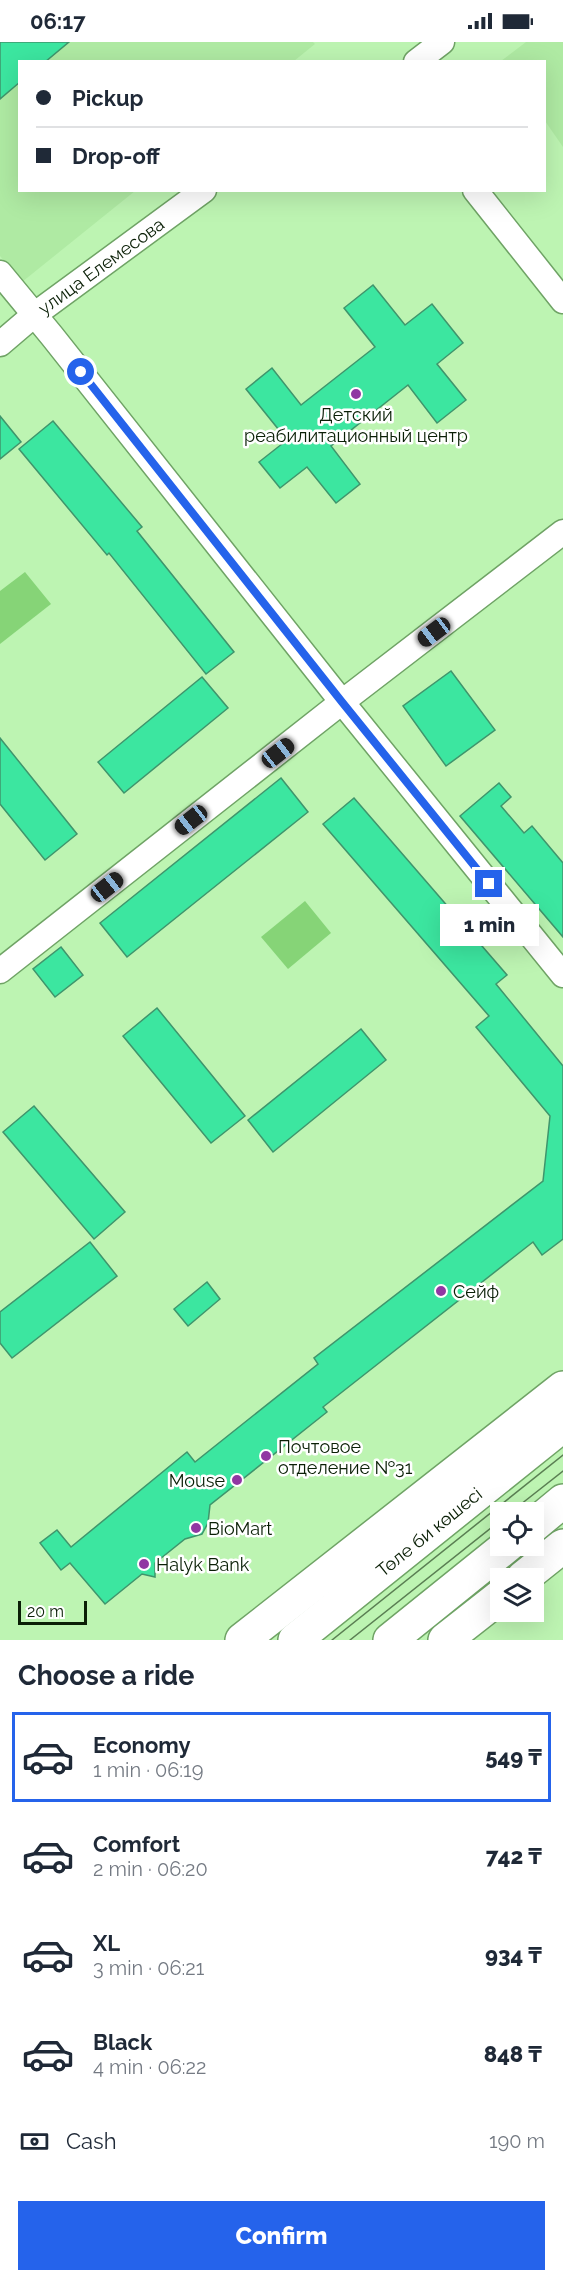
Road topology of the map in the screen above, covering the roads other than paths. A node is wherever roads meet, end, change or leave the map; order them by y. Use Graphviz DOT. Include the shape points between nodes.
graph roads {
  1 [pos="442,42"];
  2 [pos="419,60"];
  3 [pos="201,192"];
  4 [pos="476,192"];
  5 [pos="0,273"];
  6 [pos="563,301"];
  7 [pos="34,315"];
  8 [pos="0,344"];
  9 [pos="563,532"];
  10 [pos="342,702"];
  11 [pos="0,971"];
  12 [pos="563,975"];
  13 [pos="563,1388"];
  14 [pos="563,1425"];
  15 [pos="563,1501"];
  16 [pos="544,1517"];
  17 [pos="563,1546"];
  18 [pos="494,1556"];
  19 [pos="536,1568"];
  20 [pos="490,1605"];
  21 [pos="242,1640"];
  22 [pos="295,1640"];
  23 [pos="390,1640"];
  24 [pos="445,1640"];
  1 -- 2 [label="street"];
  3 -- 7 [label="street, улица Елемесова"];
  4 -- 6 [label="street"];
  5 -- 7 [label="street"];
  7 -- 8 [label="street, улица Елемесова"];
  7 -- 10 [label="street"];
  9 -- 10 [label="street"];
  10 -- 11 [label="street"];
  10 -- 12 [label="street"];
  13 -- 21 [label="main road"];
  14 -- 22 [label="main road, Төле би көшесі"];
  15 -- 16 [label="main road"];
  17 -- 19 [label="main road"];
  18 -- 23 [label="main road"];
  20 -- 24 [label="main road"];
}
